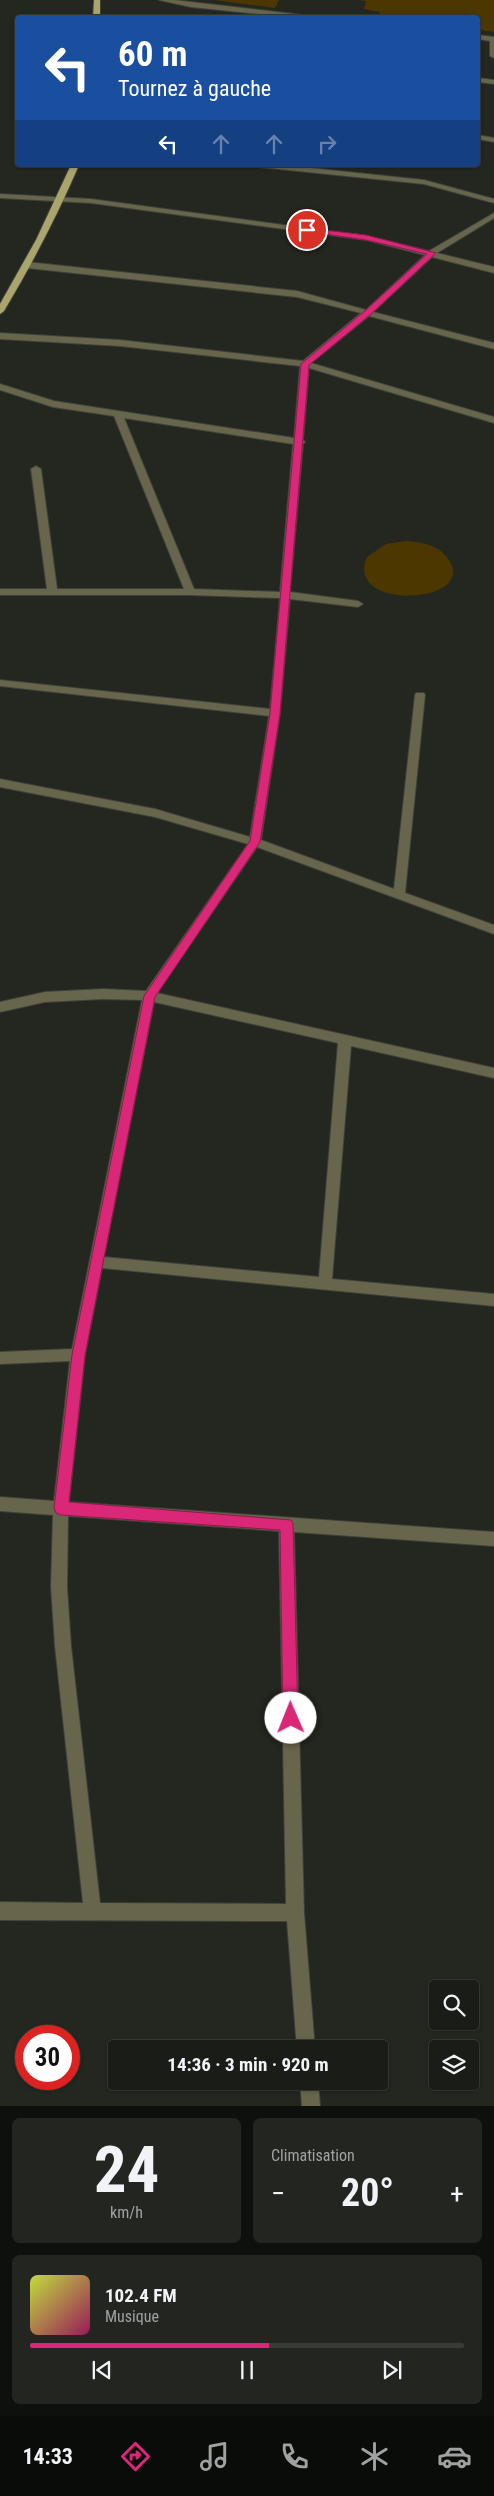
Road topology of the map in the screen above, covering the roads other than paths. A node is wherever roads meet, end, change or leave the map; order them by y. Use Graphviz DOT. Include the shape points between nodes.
graph roads {
  1 [pos="97,0"];
  2 [pos="162,0"];
  3 [pos="96,15"];
  4 [pos="284,15"];
  5 [pos="480,37"];
  6 [pos="493,39"];
  7 [pos="494,56"];
  8 [pos="480,80"];
  9 [pos="494,82"];
  10 [pos="480,137"];
  11 [pos="494,140"];
  12 [pos="74,167"];
  13 [pos="302,167"];
  14 [pos="0,196"];
  15 [pos="61,199"];
  16 [pos="494,201"];
  17 [pos="494,215"];
  18 [pos="432,253"];
  19 [pos="27,265"];
  20 [pos="494,270"];
  21 [pos="0,311"];
  22 [pos="368,312"];
  23 [pos="0,336"];
  24 [pos="494,346"];
  25 [pos="305,364"];
  26 [pos="0,387"];
  27 [pos="118,414"];
  28 [pos="494,420"];
  29 [pos="300,442"];
  30 [pos="36,469"];
  31 [pos="0,592"];
  32 [pos="190,592"];
  33 [pos="53,593"];
  34 [pos="286,595"];
  35 [pos="358,604"];
  36 [pos="0,683"];
  37 [pos="420,695"];
  38 [pos="275,713"];
  39 [pos="0,783"];
  40 [pos="255,842"];
  41 [pos="399,895"];
  42 [pos="494,930"];
  43 [pos="149,996"];
  44 [pos="0,1007"];
  45 [pos="345,1039"];
  46 [pos="494,1073"];
  47 [pos="98,1262"];
  48 [pos="325,1284"];
  49 [pos="494,1300"];
  50 [pos="78,1355"];
  51 [pos="0,1358"];
  52 [pos="0,1504"];
  53 [pos="61,1508"];
  54 [pos="286,1524"];
  55 [pos="494,1539"];
  56 [pos="0,1911"];
  57 [pos="92,1911"];
  58 [pos="295,1913"];
  59 [pos="305,2040"];
  60 [pos="310,2090"];
  61 [pos="311,2106"];
  1 -- 3 [label="main road"];
  2 -- 4 [label="street" via="190,8"];
  5 -- 6 [label="street"];
  6 -- 7 [label="street"];
  8 -- 9 [label="street"];
  10 -- 11 [label="street"];
  12 -- 15 [label="main road"];
  13 -- 16 [label="street" via="424,182"];
  14 -- 15 [label="street"];
  15 -- 18 [label="street" via="366,238"];
  15 -- 19 [label="main road"];
  17 -- 18 [label="street"];
  18 -- 20 [label="street"];
  18 -- 22 [label="street"];
  19 -- 21 [label="main road"];
  19 -- 22 [label="street" via="297,294"];
  22 -- 24 [label="street"];
  22 -- 25 [label="street"];
  23 -- 25 [label="street" via="120,343"];
  25 -- 28 [label="street"];
  25 -- 29 [label="street"];
  26 -- 27 [label="street" via="53,404"];
  27 -- 29 [label="street"];
  27 -- 32 [label="street"];
  29 -- 34 [label="street"];
  30 -- 33 [label="street"];
  31 -- 33 [label="street"];
  32 -- 33 [label="street"];
  32 -- 34 [label="street"];
  34 -- 35 [label="street"];
  34 -- 38 [label="street"];
  36 -- 38 [label="street"];
  37 -- 41 [label="street"];
  38 -- 40 [label="street"];
  39 -- 40 [label="street" via="155,813"];
  40 -- 41 [label="street"];
  40 -- 43 [label="street"];
  41 -- 42 [label="street"];
  43 -- 44 [label="street" via="45,997"];
  43 -- 45 [label="street"];
  43 -- 47 [label="street"];
  45 -- 46 [label="street"];
  45 -- 48 [label="street"];
  47 -- 48 [label="street"];
  47 -- 50 [label="street"];
  48 -- 49 [label="street"];
  50 -- 51 [label="street"];
  50 -- 53 [label="street"];
  52 -- 53 [label="street"];
  53 -- 54 [label="street"];
  53 -- 57 [label="street" via="58,1561 63,1646"];
  54 -- 55 [label="street"];
  54 -- 58 [label="street"];
  56 -- 57 [label="street"];
  57 -- 58 [label="street"];
  58 -- 59 [label="street"];
  60 -- 61 [label="street"];
}
